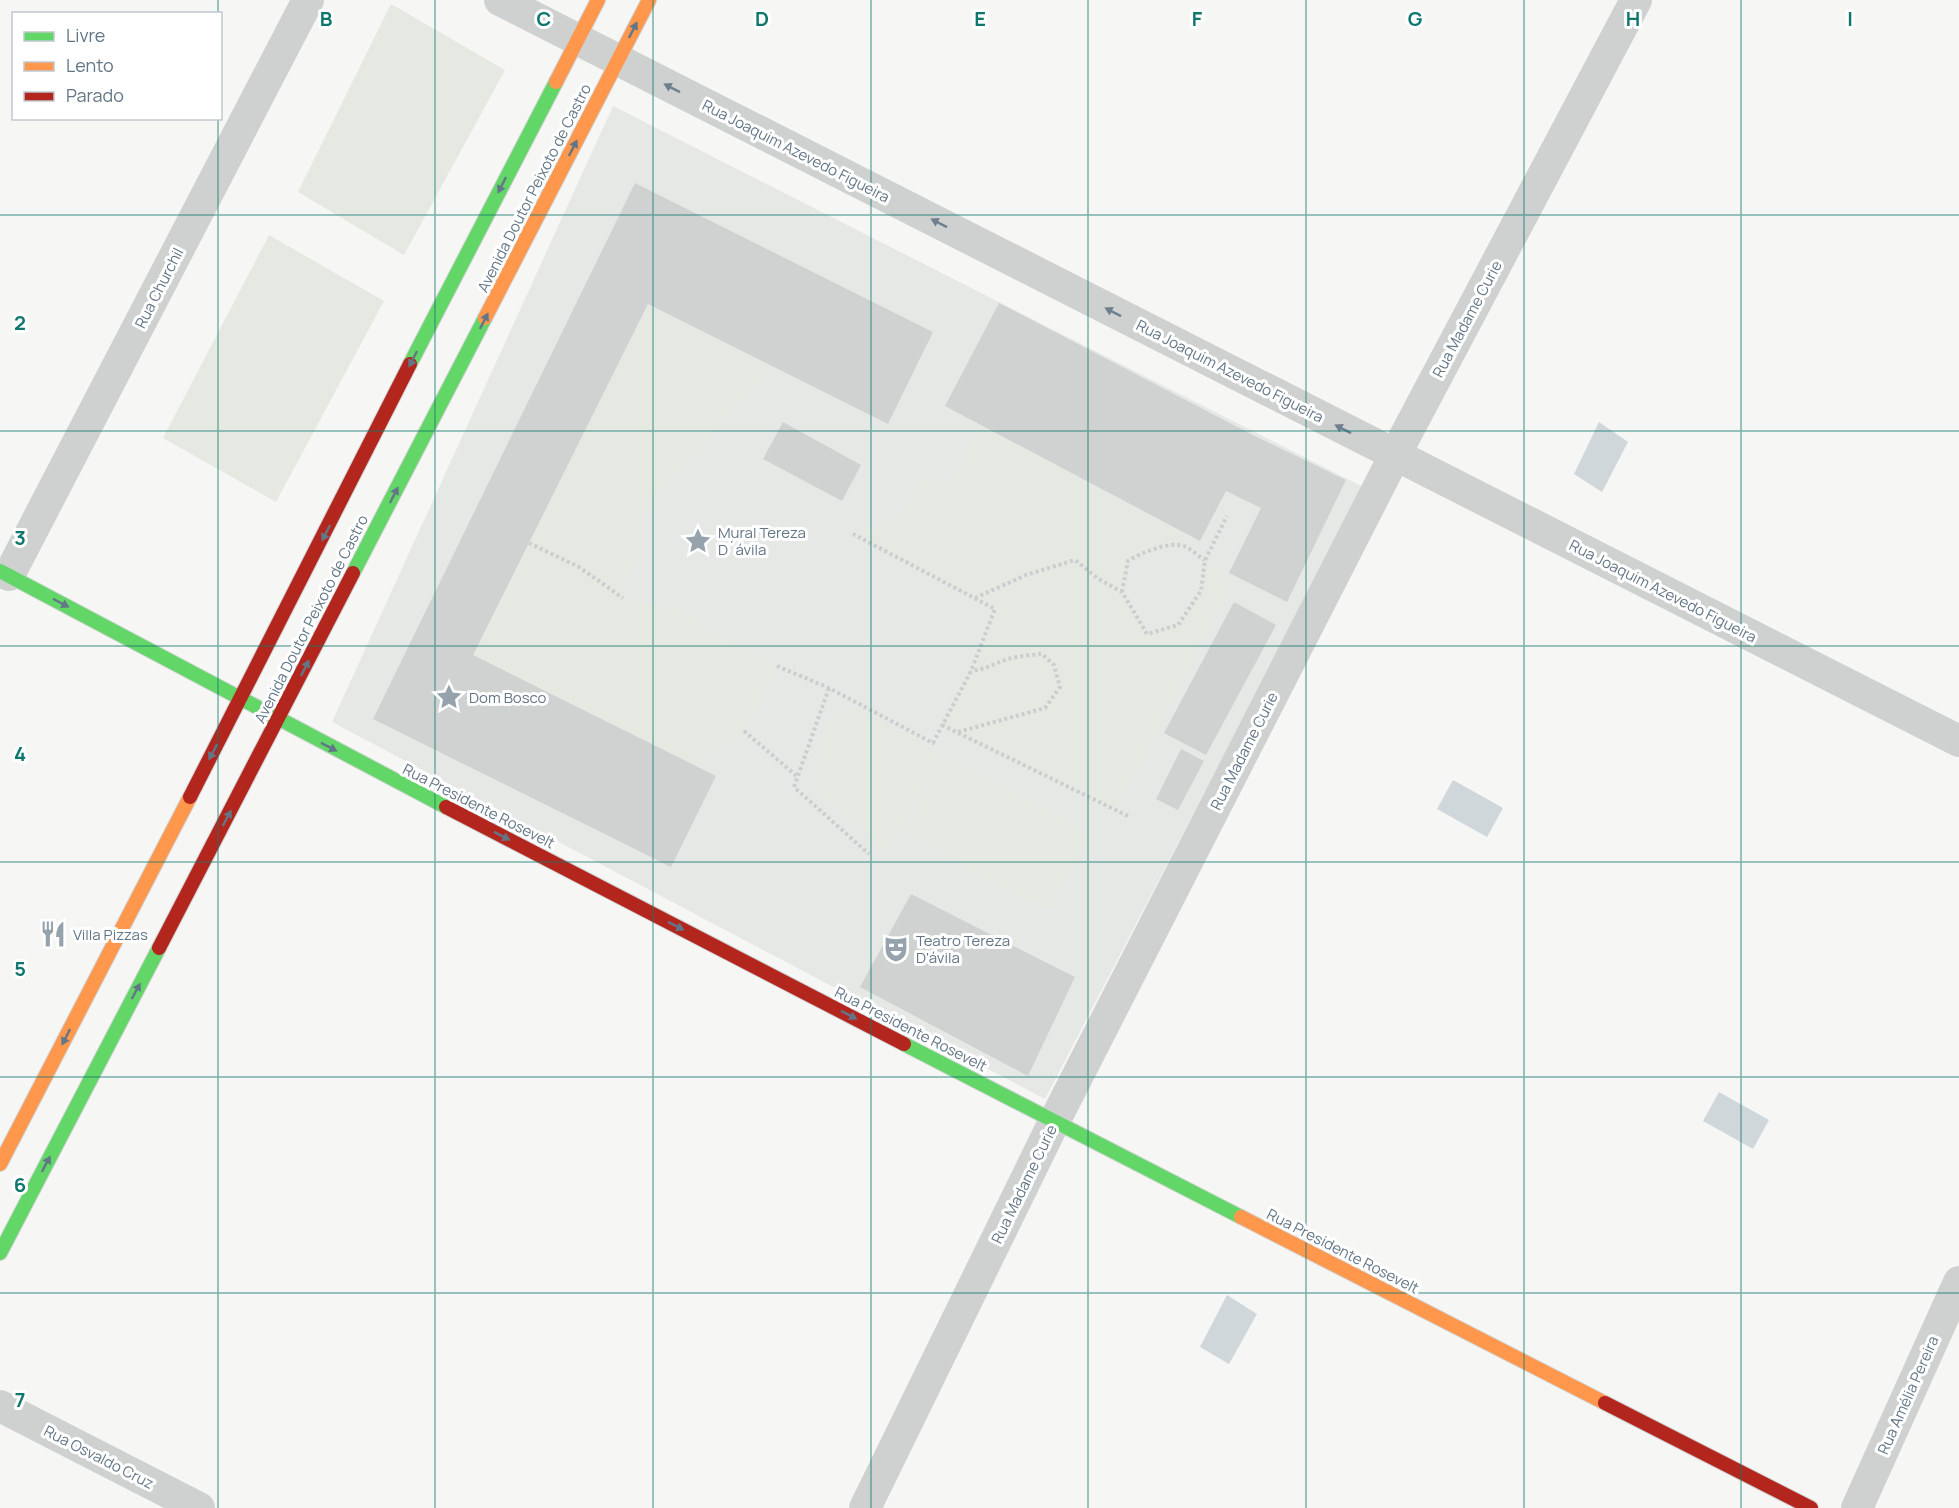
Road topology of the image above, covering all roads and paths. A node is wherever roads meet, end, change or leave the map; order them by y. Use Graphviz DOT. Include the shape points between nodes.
graph roads {
  1 [pos="308,0"];
  2 [pos="501,0"];
  3 [pos="598,0"];
  4 [pos="649,0"];
  5 [pos="1636,0"];
  6 [pos="577,40"];
  7 [pos="618,60"];
  8 [pos="1395,455"];
  9 [pos="1227,516"];
  10 [pos="853,534"];
  11 [pos="530,543"];
  12 [pos="1205,560"];
  13 [pos="5,573"];
  14 [pos="1122,592"];
  15 [pos="623,598"];
  16 [pos="974,599"];
  17 [pos="777,666"];
  18 [pos="971,671"];
  19 [pos="829,688"];
  20 [pos="241,700"];
  21 [pos="277,720"];
  22 [pos="942,725"];
  23 [pos="744,731"];
  24 [pos="958,732"];
  25 [pos="1959,741"];
  26 [pos="798,777"];
  27 [pos="1130,817"];
  28 [pos="869,854"];
  29 [pos="1054,1122"];
  30 [pos="0,1164"];
  31 [pos="0,1253"];
  32 [pos="1959,1282"];
  33 [pos="0,1406"];
  34 [pos="199,1508"];
  35 [pos="865,1508"];
  36 [pos="1811,1508"];
  37 [pos="1857,1508"];
  1 -- 13 [label="street, Rua Churchil"];
  2 -- 6 [label="street, Rua Joaquim Azevedo Figueira"];
  3 -- 6 [label="street, Avenida Doutor Peixoto de Castro"];
  7 -- 4 [label="street, Avenida Doutor Peixoto de Castro, one-way"];
  5 -- 8 [label="street, Rua Madame Curie"];
  6 -- 7 [label="street, Rua Joaquim Azevedo Figueira"];
  6 -- 20 [label="street, Avenida Doutor Peixoto de Castro, one-way"];
  8 -- 7 [label="street, Rua Joaquim Azevedo Figueira, one-way"];
  21 -- 7 [label="street, Avenida Doutor Peixoto de Castro, one-way"];
  8 -- 25 [label="street, Rua Joaquim Azevedo Figueira"];
  8 -- 29 [label="street, Rua Madame Curie"];
  9 -- 12 [label="path"];
  10 -- 16 [label="path"];
  11 -- 15 [label="path" via="579,567"];
  12 -- 14 [label="path" via="1183,546 1142,552 1128,561"];
  12 -- 14 [label="path" via="1201,591 1178,625 1147,634"];
  13 -- 20 [label="street, Rua Presidente Rosevelt, one-way"];
  14 -- 16 [label="path" via="1075,560 1026,575"];
  16 -- 18 [label="path" via="995,609"];
  17 -- 19 [label="path"];
  18 -- 22 [label="path"];
  18 -- 24 [label="path" via="1042,654 1054,665 1060,687 1045,708"];
  19 -- 22 [label="path" via="933,743"];
  19 -- 26 [label="path"];
  20 -- 21 [label="street, Rua Presidente Rosevelt"];
  20 -- 30 [label="street, Avenida Doutor Peixoto de Castro, one-way"];
  21 -- 29 [label="street, Rua Presidente Rosevelt, one-way"];
  31 -- 21 [label="street, Avenida Doutor Peixoto de Castro, one-way"];
  22 -- 24 [label="path"];
  23 -- 26 [label="path"];
  24 -- 27 [label="path"];
  26 -- 28 [label="path" via="794,787"];
  29 -- 35 [label="street, Rua Madame Curie"];
  29 -- 36 [label="street, Rua Presidente Rosevelt"];
  32 -- 37 [label="street, Rua Amélia Pereira"];
  33 -- 34 [label="street, Rua Osvaldo Cruz"];
}
